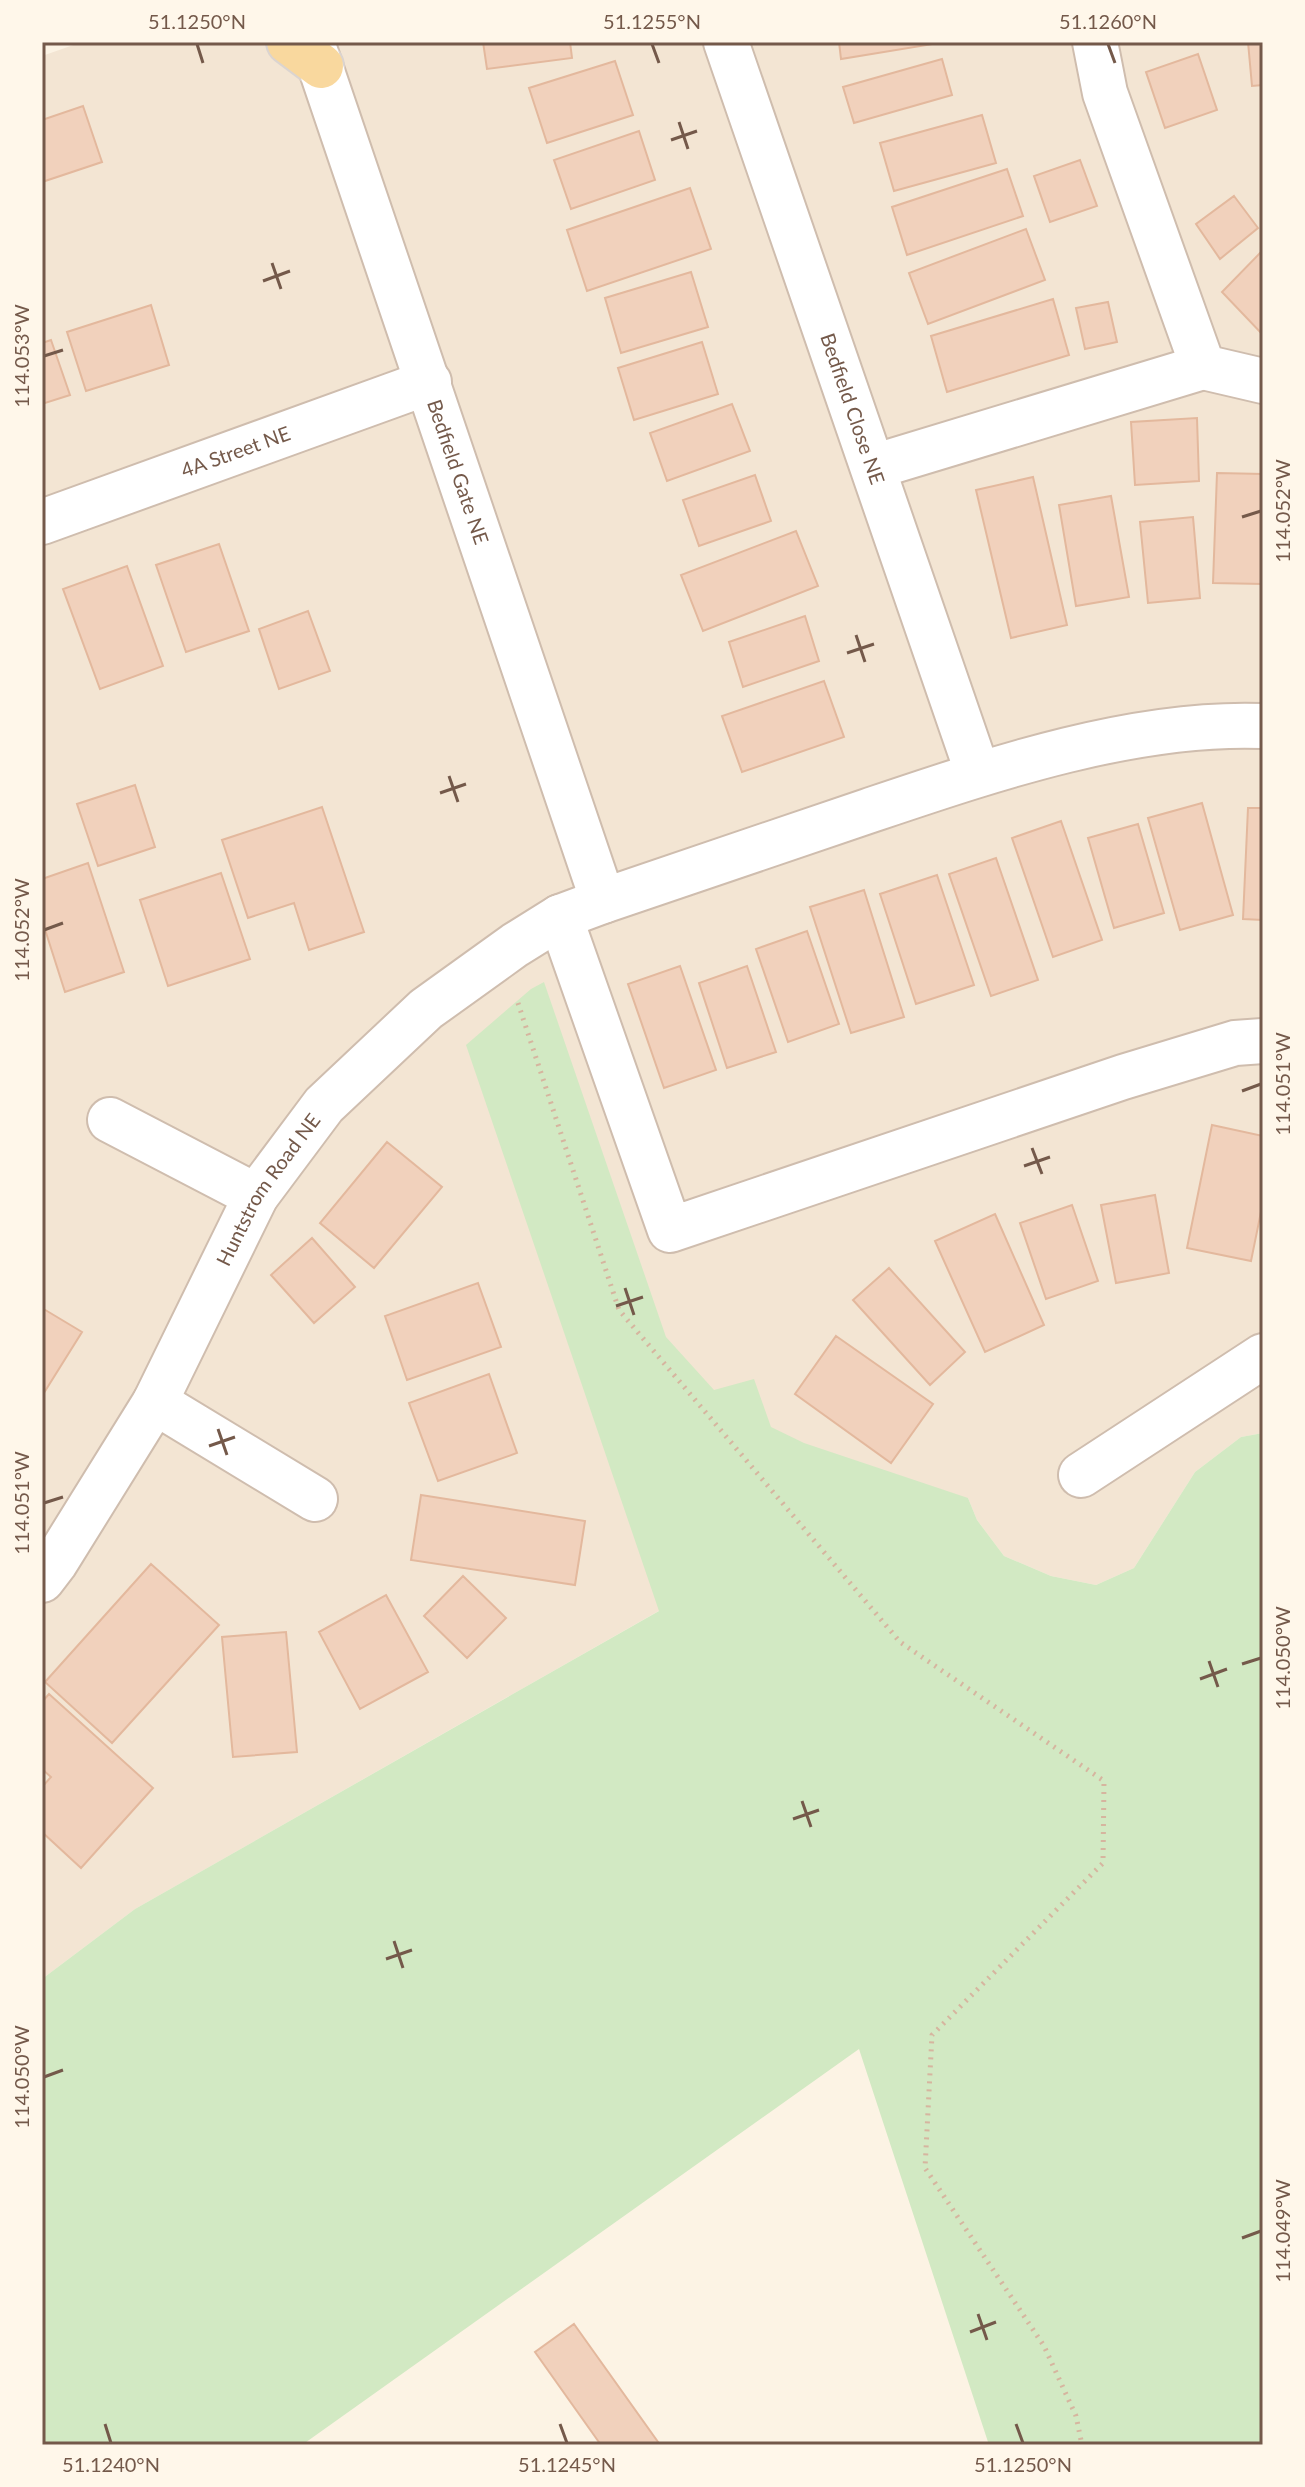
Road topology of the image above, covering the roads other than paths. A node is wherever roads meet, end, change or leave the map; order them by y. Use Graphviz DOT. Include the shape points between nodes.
graph roads {
  1 [pos="726,42"];
  2 [pos="1095,42"];
  3 [pos="307,50"];
  4 [pos="1203,367"];
  5 [pos="1263,381"];
  6 [pos="429,382"];
  7 [pos="873,467"];
  8 [pos="42,522"];
  9 [pos="1263,726"];
  10 [pos="978,774"];
  11 [pos="603,901"];
  12 [pos="560,917"];
  13 [pos="1263,1041"];
  14 [pos="110,1120"];
  15 [pos="256,1196"];
  16 [pos="1263,1356"];
  17 [pos="155,1402"];
  18 [pos="1081,1475"];
  19 [pos="315,1499"];
  20 [pos="42,1580"];
  1 -- 7 [label="street, Bedfield Close NE"];
  2 -- 4 [label="street" via="1105,93"];
  3 -- 6 [label="street, Bedfield Gate NE"];
  4 -- 5 [label="street"];
  4 -- 7 [label="street"];
  6 -- 8 [label="street, 4A Street NE"];
  6 -- 11 [label="street, Bedfield Gate NE"];
  7 -- 10 [label="street, Bedfield Close NE"];
  9 -- 10 [label="street" via="1229,725 1112,740"];
  10 -- 11 [label="street"];
  11 -- 12 [label="street, Huntstrom Road NE"];
  12 -- 13 [label="street" via="670,1230 1123,1077 1235,1043"];
  12 -- 15 [label="street, Huntstrom Road NE" via="426,1009 324,1105"];
  14 -- 15 [label="street"];
  15 -- 17 [label="street, Huntstrom Road NE"];
  16 -- 18 [label="street"];
  17 -- 19 [label="street"];
  17 -- 20 [label="street, Huntstrom Road NE"];
}
